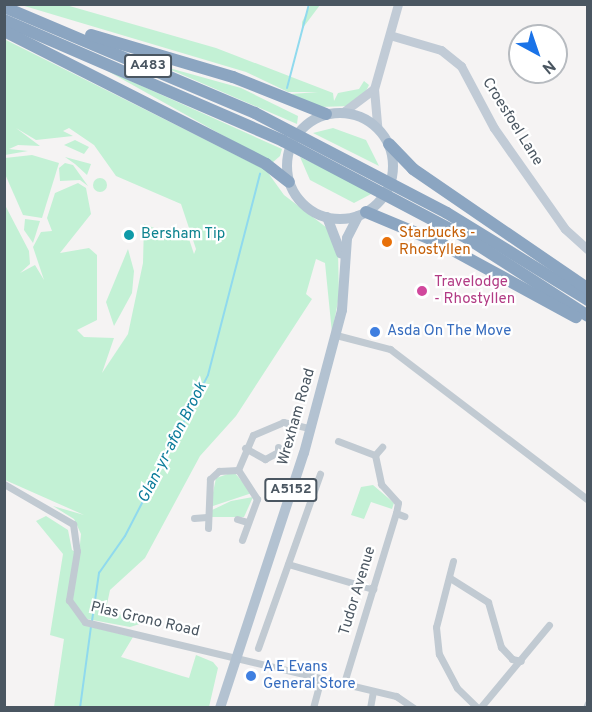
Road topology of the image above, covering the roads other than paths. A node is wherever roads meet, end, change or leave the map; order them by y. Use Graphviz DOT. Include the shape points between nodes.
graph roads {
  1 [pos="398,4"];
  2 [pos="4,7"];
  3 [pos="4,20"];
  4 [pos="4,31"];
  5 [pos="393,36"];
  6 [pos="374,89"];
  7 [pos="342,112"];
  8 [pos="326,114"];
  9 [pos="377,127"];
  10 [pos="286,135"];
  11 [pos="389,144"];
  12 [pos="289,182"];
  13 [pos="393,191"];
  14 [pos="362,214"];
  15 [pos="327,218"];
  16 [pos="588,250"];
  17 [pos="344,268"];
  18 [pos="588,288"];
  19 [pos="588,300"];
  20 [pos="588,316"];
  21 [pos="588,323"];
  22 [pos="336,335"];
  23 [pos="310,428"];
  24 [pos="341,446"];
  25 [pos="278,447"];
  26 [pos="382,447"];
  27 [pos="245,448"];
  28 [pos="375,455"];
  29 [pos="238,470"];
  30 [pos="321,474"];
  31 [pos="4,484"];
  32 [pos="588,500"];
  33 [pos="396,513"];
  34 [pos="404,516"];
  35 [pos="207,517"];
  36 [pos="195,518"];
  37 [pos="237,519"];
  38 [pos="247,522"];
  39 [pos="208,528"];
  40 [pos="242,540"];
  41 [pos="453,561"];
  42 [pos="288,564"];
  43 [pos="450,578"];
  44 [pos="373,589"];
  45 [pos="549,625"];
  46 [pos="258,648"];
  47 [pos="237,657"];
  48 [pos="521,661"];
  49 [pos="320,681"];
  50 [pos="343,686"];
  51 [pos="373,691"];
  52 [pos="588,703"];
  53 [pos="220,708"];
  54 [pos="313,708"];
  55 [pos="370,708"];
  56 [pos="414,708"];
  57 [pos="479,708"];
  58 [pos="586,708"];
  1 -- 5 [label="main road"];
  2 -- 8 [label="highway" via="233,77"];
  2 -- 10 [label="highway, A483"];
  3 -- 10 [label="highway, A483"];
  4 -- 12 [label="highway" via="192,125"];
  5 -- 6 [label="main road"];
  5 -- 16 [label="main road, Croesfoel Lane" via="441,50 461,66 494,128 565,229"];
  6 -- 7 [label="main road"];
  6 -- 9 [label="main road"];
  7 -- 8 [label="main road"];
  7 -- 9 [label="main road"];
  8 -- 12 [label="main road" via="310,121 290,148"];
  9 -- 11 [label="main road"];
  10 -- 13 [label="highway, A483"];
  11 -- 14 [label="main road" via="390,182"];
  11 -- 18 [label="highway" via="412,169"];
  12 -- 15 [label="main road" via="297,198"];
  13 -- 19 [label="highway, A483"];
  13 -- 20 [label="highway, A483"];
  14 -- 15 [label="main road"];
  14 -- 17 [label="main road, Wrexham Road / A5152" via="347,238"];
  14 -- 21 [label="highway" via="440,243"];
  15 -- 17 [label="main road, Wrexham Road / A5152" via="339,239"];
  17 -- 22 [label="main road, Wrexham Road / A5152"];
  22 -- 23 [label="main road, Wrexham Road / A5152"];
  22 -- 32 [label="street" via="390,349"];
  23 -- 27 [label="street" via="283,422 262,429"];
  23 -- 47 [label="main road, Wrexham Road / A5152"];
  24 -- 28 [label="street"];
  25 -- 27 [label="street" via="278,452 265,459"];
  26 -- 28 [label="street"];
  27 -- 29 [label="street"];
  28 -- 33 [label="street" via="381,484 398,503"];
  29 -- 35 [label="street" via="224,470 210,479"];
  29 -- 38 [label="street" via="257,499"];
  30 -- 42 [label="street"];
  31 -- 47 [label="street, Plas Grono Road" via="73,524 77,551 69,600 87,622"];
  33 -- 34 [label="street"];
  33 -- 44 [label="street, Tudor Avenue"];
  35 -- 36 [label="street"];
  35 -- 39 [label="street"];
  37 -- 38 [label="street"];
  38 -- 40 [label="street"];
  41 -- 43 [label="street"];
  42 -- 44 [label="street"];
  42 -- 46 [label="street" via="261,628"];
  43 -- 48 [label="street" via="488,602 501,647 512,660"];
  43 -- 57 [label="street" via="436,627 439,654 457,688"];
  44 -- 50 [label="street, Tudor Avenue"];
  45 -- 48 [label="street"];
  47 -- 49 [label="street, Plas Grono Road"];
  47 -- 53 [label="main road, Wrexham Road / A5152"];
  48 -- 57 [label="street"];
  49 -- 50 [label="street, Plas Grono Road"];
  49 -- 54 [label="street"];
  50 -- 51 [label="street, Plas Grono Road"];
  51 -- 55 [label="street"];
  51 -- 56 [label="street, Plas Grono Road"];
  52 -- 58 [label="street"];
}
